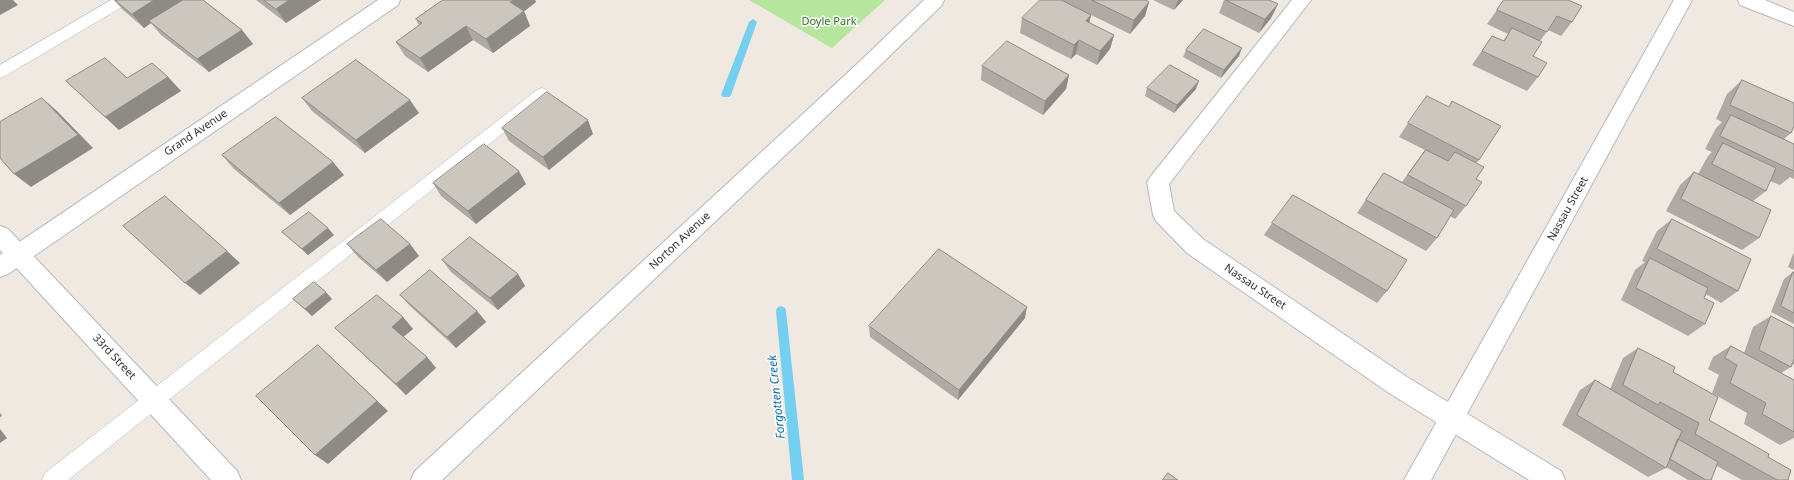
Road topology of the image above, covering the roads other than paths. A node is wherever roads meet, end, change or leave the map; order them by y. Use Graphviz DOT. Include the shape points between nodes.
graph roads {
  1 [pos="122,0"];
  2 [pos="391,0"];
  3 [pos="935,0"];
  4 [pos="1302,0"];
  5 [pos="1683,0"];
  6 [pos="1747,0"];
  7 [pos="1794,19"];
  8 [pos="0,72"];
  9 [pos="542,94"];
  10 [pos="0,235"];
  11 [pos="9,261"];
  12 [pos="153,400"];
  13 [pos="1453,418"];
  14 [pos="52,480"];
  15 [pos="228,480"];
  16 [pos="424,480"];
  17 [pos="1417,480"];
  18 [pos="1552,480"];
  1 -- 8 [label="lane"];
  2 -- 11 [label="street, Grand Avenue"];
  3 -- 16 [label="street, Norton Avenue"];
  4 -- 13 [label="street, Nassau Street" via="1158,182 1164,215 1195,246 1398,385"];
  5 -- 13 [label="street, Nassau Street"];
  6 -- 7 [label="street"];
  9 -- 12 [label="lane"];
  10 -- 11 [label="street, 33rd Street"];
  11 -- 12 [label="street, 33rd Street"];
  12 -- 14 [label="lane"];
  12 -- 15 [label="street, 33rd Street"];
  13 -- 17 [label="street, Nassau Street"];
  13 -- 18 [label="street, Nassau Street"];
}
